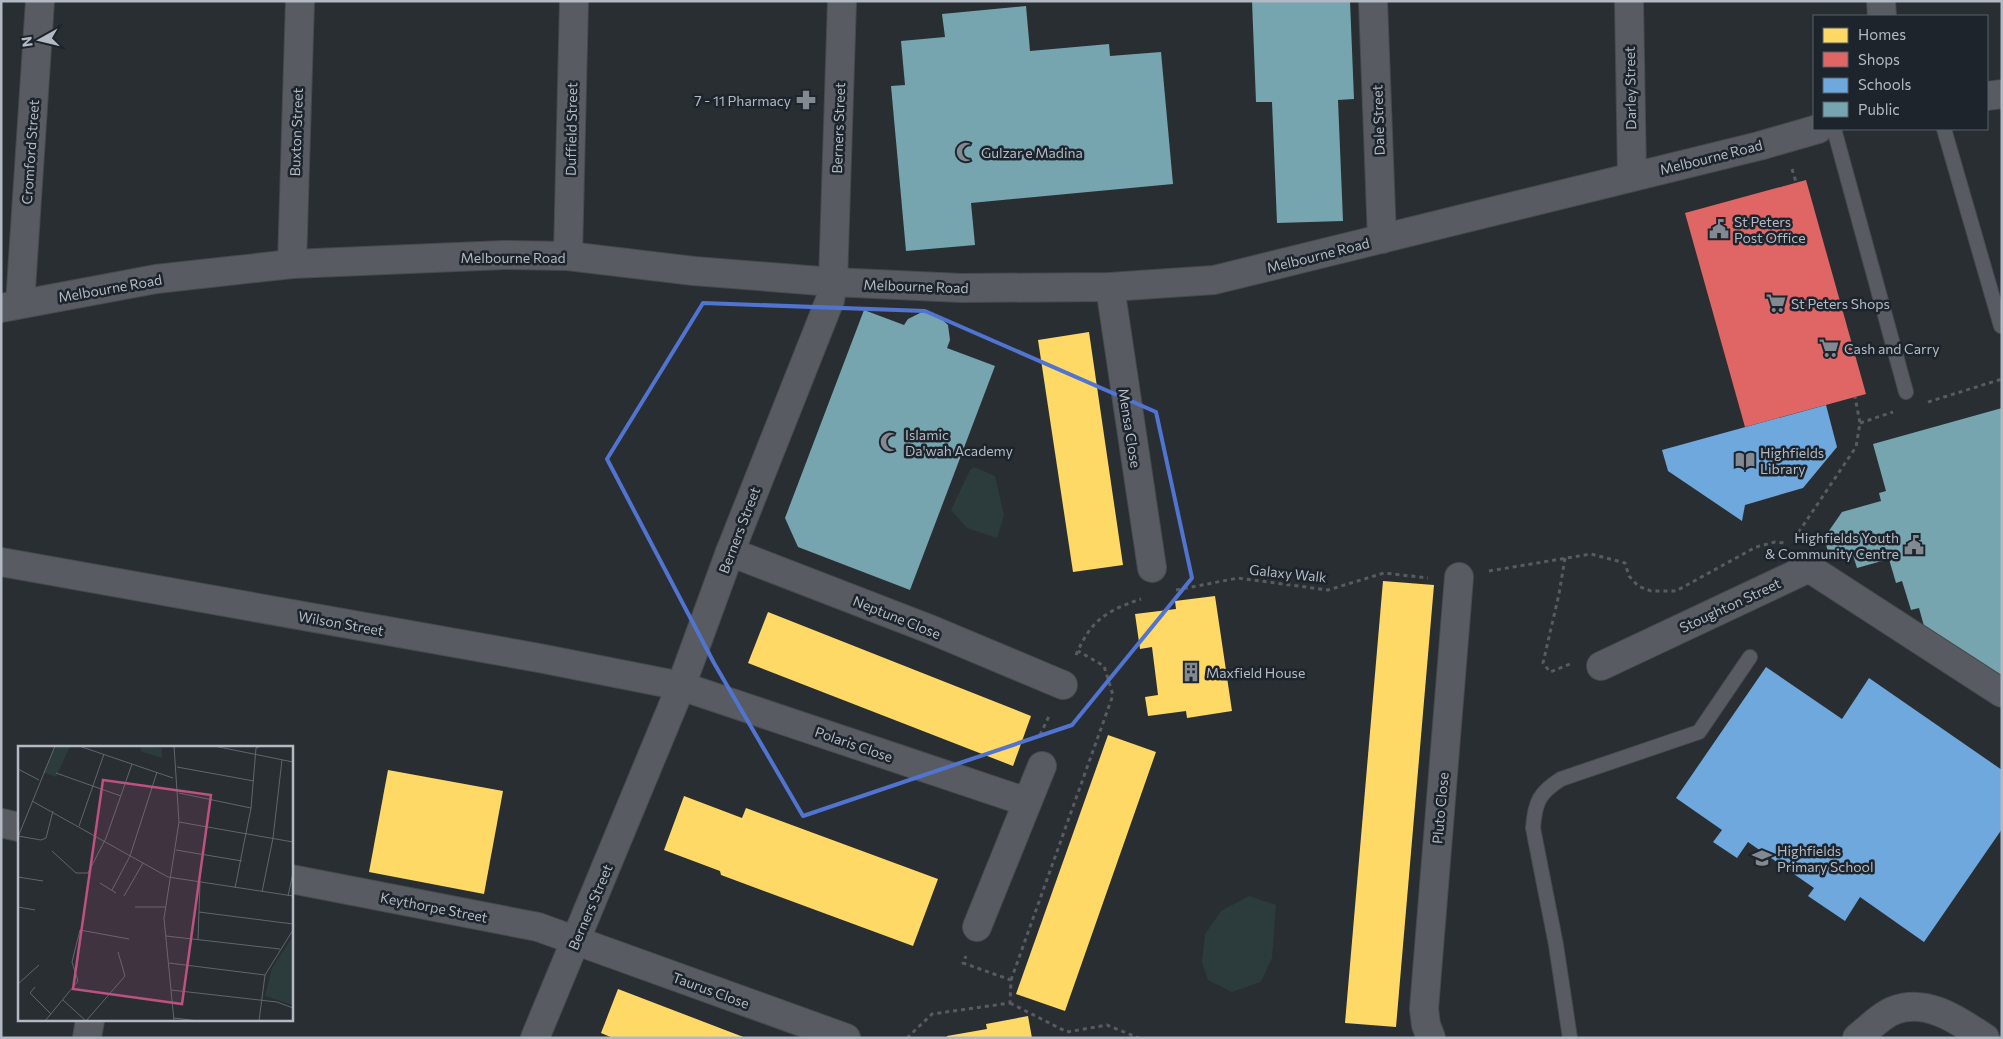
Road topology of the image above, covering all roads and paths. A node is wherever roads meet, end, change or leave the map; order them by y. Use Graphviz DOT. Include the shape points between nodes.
graph roads {
  1 [pos="40,1"];
  2 [pos="300,1"];
  3 [pos="574,1"];
  4 [pos="842,1"];
  5 [pos="1373,1"];
  6 [pos="1628,1"];
  7 [pos="1882,1"];
  8 [pos="1882,15"];
  9 [pos="2002,94"];
  10 [pos="1988,96"];
  11 [pos="1815,130"];
  12 [pos="1834,130"];
  13 [pos="1944,130"];
  14 [pos="1632,176"];
  15 [pos="1382,239"];
  16 [pos="568,256"];
  17 [pos="292,264"];
  18 [pos="832,282"];
  19 [pos="1110,287"];
  20 [pos="11,306"];
  21 [pos="2001,326"];
  22 [pos="1906,392"];
  23 [pos="1855,396"];
  24 [pos="730,552"];
  25 [pos="1564,558"];
  26 [pos="1,562"];
  27 [pos="1152,568"];
  28 [pos="1459,577"];
  29 [pos="1174,590"];
  30 [pos="1078,650"];
  31 [pos="1750,657"];
  32 [pos="1602,666"];
  33 [pos="1063,685"];
  34 [pos="681,686"];
  35 [pos="2002,692"];
  36 [pos="1042,766"];
  37 [pos="1027,802"];
  38 [pos="1,824"];
  39 [pos="18,827"];
  40 [pos="292,879"];
  41 [pos="977,927"];
  42 [pos="575,942"];
  43 [pos="1011,980"];
  44 [pos="1010,1004"];
  45 [pos="90,1022"];
  46 [pos="86,1038"];
  47 [pos="535,1038"];
  48 [pos="846,1038"];
  49 [pos="907,1038"];
  50 [pos="1139,1038"];
  51 [pos="1431,1038"];
  52 [pos="1570,1038"];
  53 [pos="1857,1038"];
  54 [pos="1985,1038"];
  1 -- 20 [label="street, Cromford Street"];
  2 -- 17 [label="street, Buxton Street"];
  3 -- 16 [label="street, Duffield Street"];
  4 -- 18 [label="street, Berners Street"];
  5 -- 15 [label="street, Dale Street"];
  6 -- 14 [label="street, Darley Street"];
  7 -- 8 [label="street"];
  9 -- 10 [label="street"];
  11 -- 14 [label="street, Melbourne Road"];
  12 -- 22 [label="lane"];
  13 -- 21 [label="lane"];
  14 -- 15 [label="street, Melbourne Road"];
  15 -- 19 [label="street, Melbourne Road" via="1214,280"];
  16 -- 17 [label="street, Melbourne Road" via="504,254"];
  16 -- 18 [label="street, Melbourne Road" via="694,271"];
  17 -- 20 [label="street, Melbourne Road" via="156,279"];
  18 -- 19 [label="street, Melbourne Road" via="960,288"];
  18 -- 24 [label="street, Berners Street" via="830,300"];
  19 -- 27 [label="street, Mensa Close"];
  23 -- 25 [label="path, Galaxy Walk" via="1860,423 1856,447 1791,544 1775,542 1756,547 1676,591 1651,591 1638,586 1629,576 1625,563 1591,554"];
  24 -- 33 [label="street, Neptune Close"];
  24 -- 34 [label="street, Berners Street"];
  25 -- 28 [label="path, Galaxy Walk"];
  25 -- 32 [label="path" via="1543,662 1550,672 1580,660"];
  26 -- 34 [label="street, Wilson Street"];
  28 -- 29 [label="path, Galaxy Walk" via="1434,579 1384,573 1328,590 1238,578"];
  28 -- 51 [label="street, Pluto Close" via="1424,1009"];
  30 -- 43 [label="path" via="1104,666 1113,695"];
  31 -- 52 [label="lane" via="1699,732 1561,779 1540,796 1534,810 1533,828"];
  32 -- 35 [label="street, Stoughton Street" via="1809,568"];
  34 -- 37 [label="street, Polaris Close"];
  34 -- 42 [label="street, Berners Street"];
  36 -- 37 [label="street"];
  37 -- 41 [label="street"];
  38 -- 39 [label="street"];
  40 -- 42 [label="street, Keythorpe Street" via="538,928"];
  41 -- 43 [label="path" via="963,963"];
  42 -- 47 [label="street, Berners Street"];
  42 -- 48 [label="street, Taurus Close"];
  43 -- 44 [label="path"];
  44 -- 49 [label="path" via="932,1014"];
  44 -- 50 [label="path" via="1067,1032 1107,1025"];
  45 -- 46 [label="street"];
  53 -- 54 [label="street" via="1895,1010 1922,1006 1951,1016"];
}
